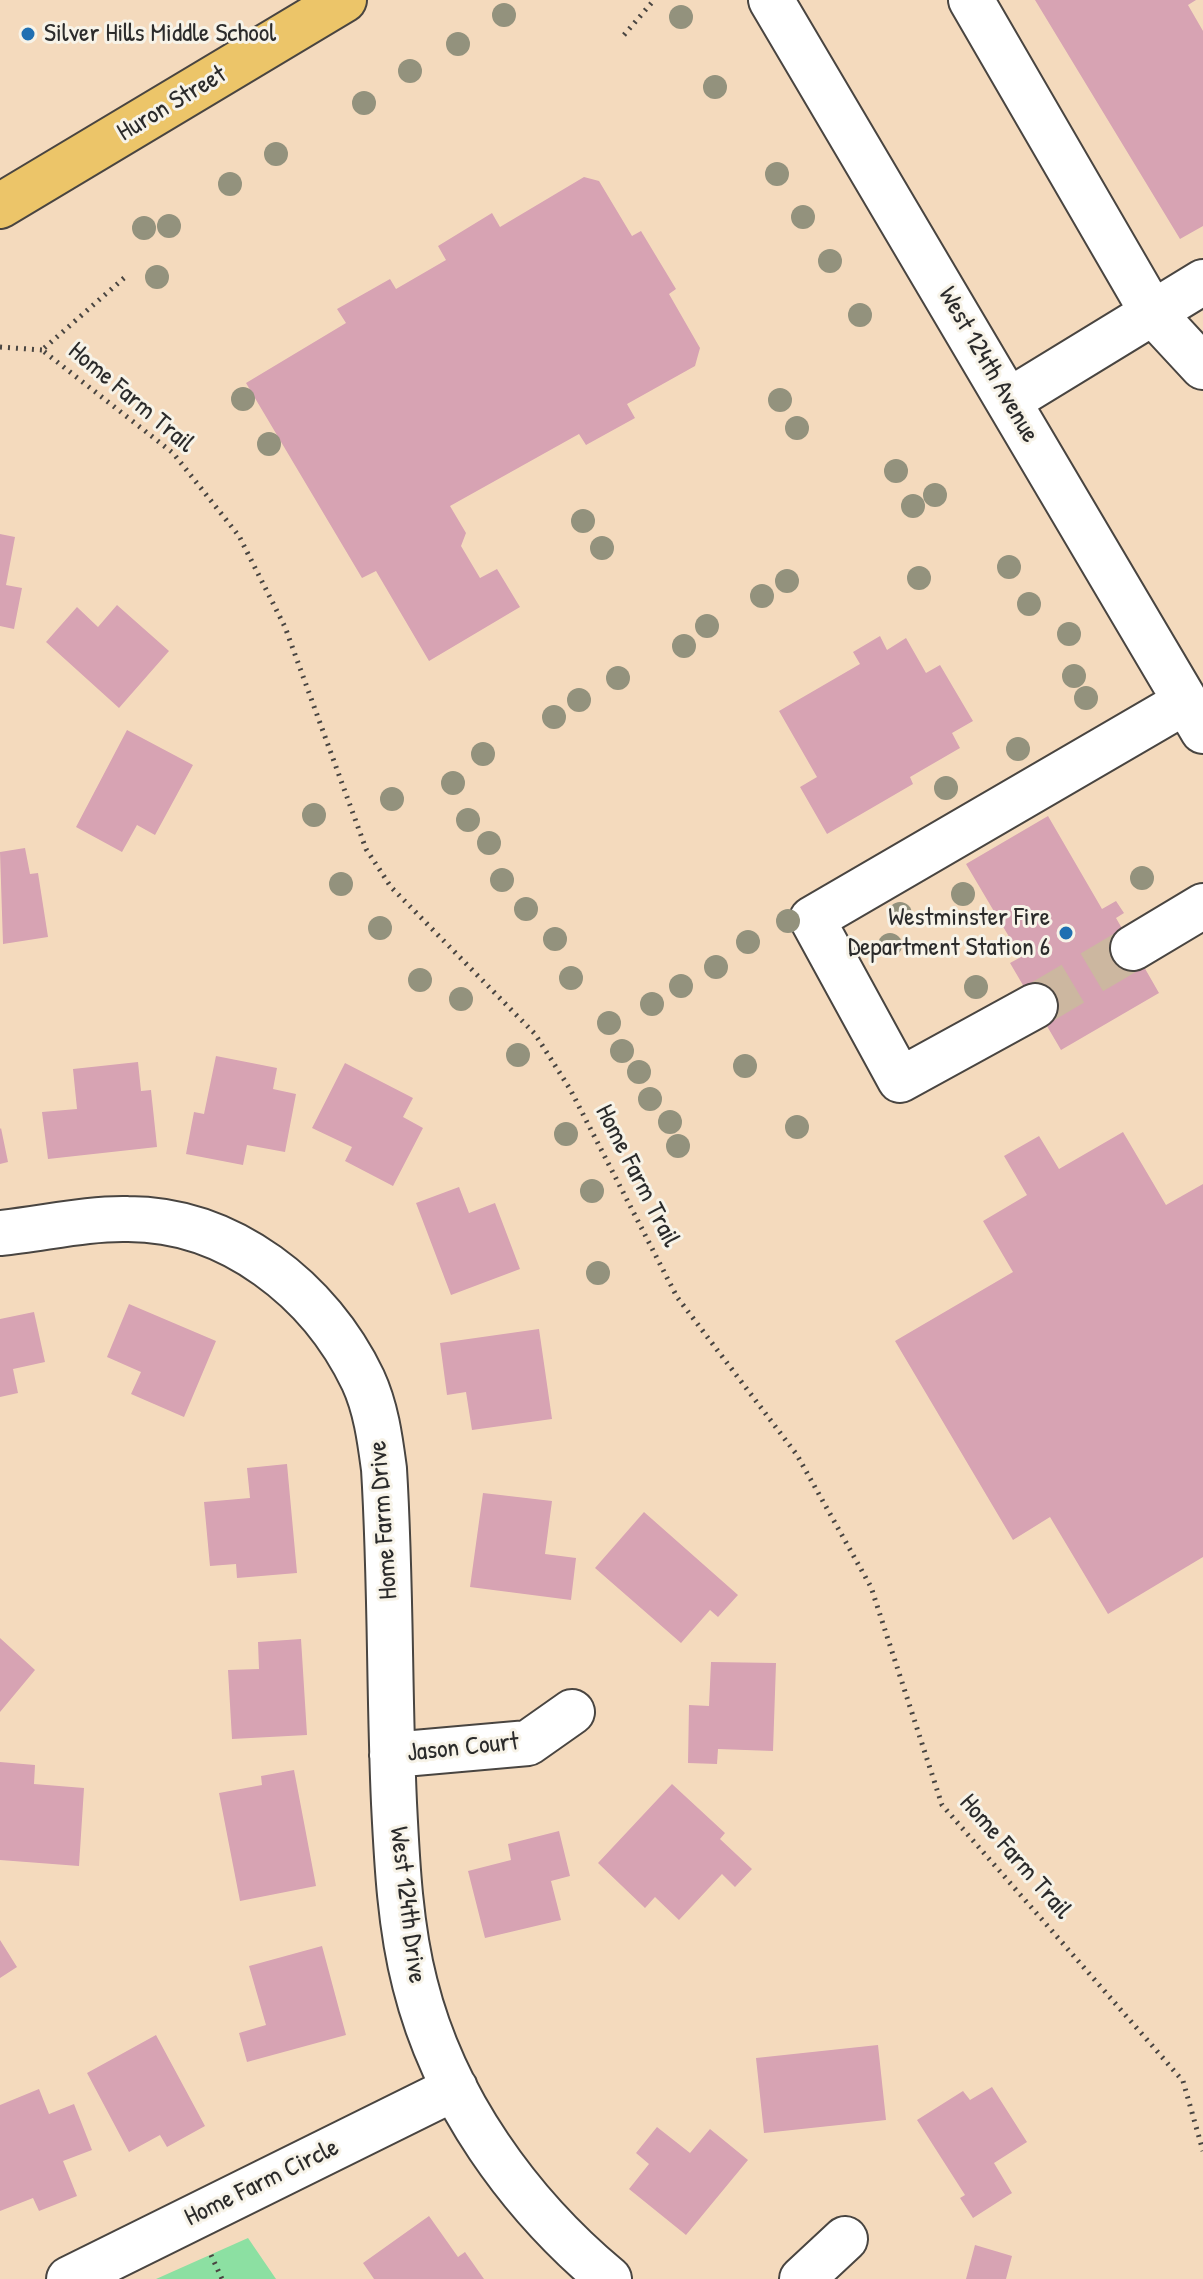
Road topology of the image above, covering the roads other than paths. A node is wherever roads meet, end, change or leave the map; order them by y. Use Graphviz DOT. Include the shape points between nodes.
graph roads {
  1 [pos="344,0"];
  2 [pos="771,0"];
  3 [pos="971,0"];
  4 [pos="298,18"];
  5 [pos="0,206"];
  6 [pos="1203,282"];
  7 [pos="1152,312"];
  8 [pos="1203,367"];
  9 [pos="1010,400"];
  10 [pos="1194,716"];
  11 [pos="1203,906"];
  12 [pos="1133,948"];
  13 [pos="1035,1006"];
  14 [pos="0,1233"];
  15 [pos="572,1712"];
  16 [pos="392,1755"];
  17 [pos="455,2088"];
  18 [pos="845,2239"];
  19 [pos="69,2279"];
  20 [pos="609,2279"];
  21 [pos="802,2279"];
  1 -- 4 [label="main road, Huron Street"];
  2 -- 9 [label="street, West 124th Avenue"];
  3 -- 7 [label="street"];
  4 -- 5 [label="main road, Huron Street"];
  6 -- 7 [label="street"];
  7 -- 8 [label="street"];
  7 -- 9 [label="street"];
  9 -- 10 [label="street, West 124th Avenue"];
  10 -- 13 [label="street" via="812,919 900,1080"];
  11 -- 12 [label="street"];
  14 -- 16 [label="street, Home Farm Drive" via="127,1219 175,1223 261,1259 309,1302 351,1358 377,1424 388,1532"];
  15 -- 16 [label="street, Jason Court" via="528,1743"];
  16 -- 17 [label="street, West 124th Drive" via="407,1947 415,1986"];
  17 -- 19 [label="street, Home Farm Circle"];
  17 -- 20 [label="street, West 124th Drive" via="517,2187"];
  18 -- 21 [label="street"];
}
